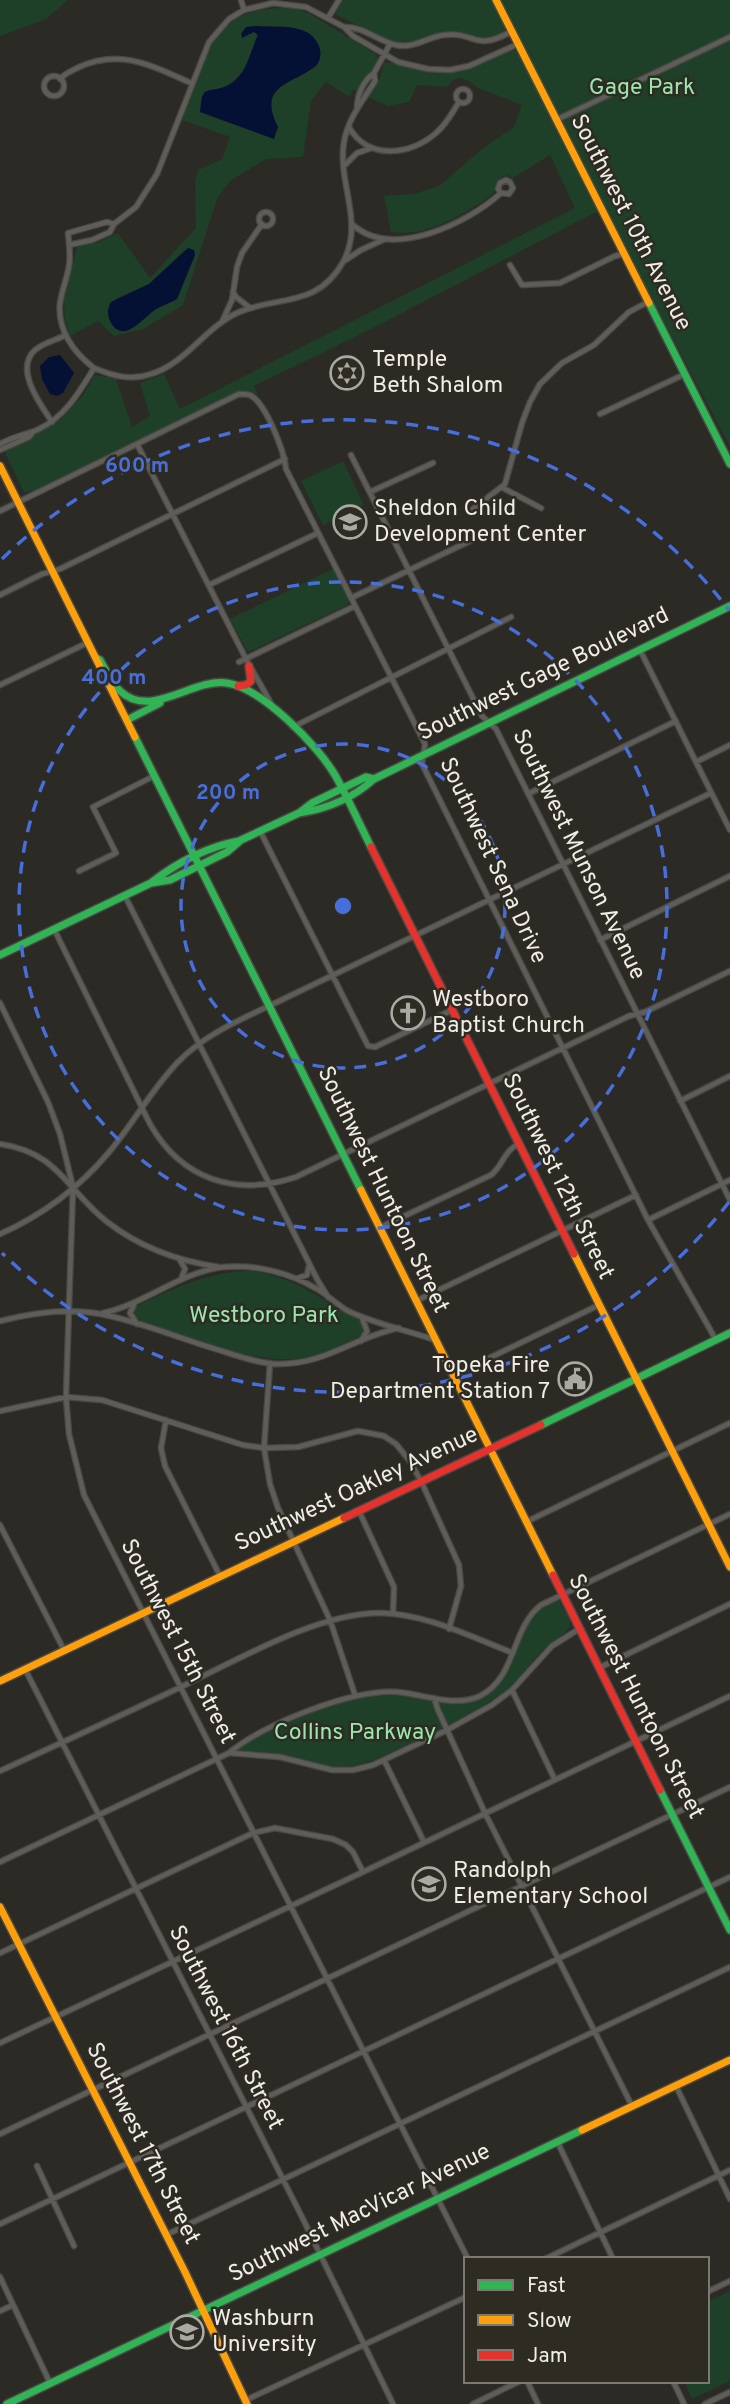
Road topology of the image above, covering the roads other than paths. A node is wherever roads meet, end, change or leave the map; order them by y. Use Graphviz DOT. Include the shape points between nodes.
graph roads {
  1 [pos="241,0"];
  2 [pos="339,0"];
  3 [pos="496,0"];
  4 [pos="244,10"];
  5 [pos="328,19"];
  6 [pos="344,27"];
  7 [pos="512,31"];
  8 [pos="730,37"];
  9 [pos="390,44"];
  10 [pos="518,44"];
  11 [pos="384,55"];
  12 [pos="60,79"];
  13 [pos="191,83"];
  14 [pos="459,102"];
  15 [pos="556,120"];
  16 [pos="348,126"];
  17 [pos="370,148"];
  18 [pos="344,166"];
  19 [pos="500,193"];
  20 [pos="114,224"];
  21 [pos="262,224"];
  22 [pos="352,224"];
  23 [pos="390,238"];
  24 [pos="69,245"];
  25 [pos="624,254"];
  26 [pos="343,262"];
  27 [pos="510,265"];
  28 [pos="233,292"];
  29 [pos="648,302"];
  30 [pos="250,308"];
  31 [pos="222,322"];
  32 [pos="65,335"];
  33 [pos="94,368"];
  34 [pos="685,374"];
  35 [pos="600,414"];
  36 [pos="52,422"];
  37 [pos="33,431"];
  38 [pos="0,444"];
  39 [pos="137,444"];
  40 [pos="0,450"];
  41 [pos="351,455"];
  42 [pos="285,459"];
  43 [pos="433,463"];
  44 [pos="730,464"];
  45 [pos="0,466"];
  46 [pos="503,488"];
  47 [pos="370,492"];
  48 [pos="18,503"];
  49 [pos="541,508"];
  50 [pos="473,509"];
  51 [pos="0,511"];
  52 [pos="172,514"];
  53 [pos="318,533"];
  54 [pos="472,540"];
  55 [pos="409,570"];
  56 [pos="51,571"];
  57 [pos="209,585"];
  58 [pos="0,595"];
  59 [pos="351,598"];
  60 [pos="355,606"];
  61 [pos="730,606"];
  62 [pos="511,617"];
  63 [pos="87,643"];
  64 [pos="448,648"];
  65 [pos="640,649"];
  66 [pos="94,657"];
  67 [pos="239,662"];
  68 [pos="248,663"];
  69 [pos="390,677"];
  70 [pos="0,685"];
  71 [pos="238,686"];
  72 [pos="186,689"];
  73 [pos="275,710"];
  74 [pos="127,720"];
  75 [pos="676,721"];
  76 [pos="489,723"];
  77 [pos="293,727"];
  78 [pos="730,745"];
  79 [pos="424,754"];
  80 [pos="696,762"];
  81 [pos="155,775"];
  82 [pos="374,779"];
  83 [pos="343,788"];
  84 [pos="711,793"];
  85 [pos="528,794"];
  86 [pos="347,796"];
  87 [pos="299,813"];
  88 [pos="728,821"];
  89 [pos="730,830"];
  90 [pos="260,831"];
  91 [pos="241,841"];
  92 [pos="195,857"];
  93 [pos="563,865"];
  94 [pos="199,866"];
  95 [pos="79,871"];
  96 [pos="730,876"];
  97 [pos="151,883"];
  98 [pos="125,896"];
  99 [pos="490,901"];
  100 [pos="54,929"];
  101 [pos="415,935"];
  102 [pos="600,940"];
  103 [pos="0,955"];
  104 [pos="730,971"];
  105 [pos="332,976"];
  106 [pos="0,1003"];
  107 [pos="268,1006"];
  108 [pos="452,1010"];
  109 [pos="637,1014"];
  110 [pos="199,1044"];
  111 [pos="563,1048"];
  112 [pos="730,1076"];
  113 [pos="489,1083"];
  114 [pos="680,1101"];
  115 [pos="143,1107"];
  116 [pos="0,1144"];
  117 [pos="519,1144"];
  118 [pos="342,1154"];
  119 [pos="730,1180"];
  120 [pos="722,1184"];
  121 [pos="271,1185"];
  122 [pos="73,1187"];
  123 [pos="636,1195"];
  124 [pos="730,1200"];
  125 [pos="648,1220"];
  126 [pos="379,1228"];
  127 [pos="562,1231"];
  128 [pos="0,1234"];
  129 [pos="180,1259"];
  130 [pos="309,1262"];
  131 [pos="223,1267"];
  132 [pos="295,1278"];
  133 [pos="179,1282"];
  134 [pos="328,1297"];
  135 [pos="415,1301"];
  136 [pos="134,1304"];
  137 [pos="599,1305"];
  138 [pos="69,1312"];
  139 [pos="99,1314"];
  140 [pos="360,1316"];
  141 [pos="0,1321"];
  142 [pos="137,1324"];
  143 [pos="398,1328"];
  144 [pos="730,1333"];
  145 [pos="435,1340"];
  146 [pos="716,1340"];
  147 [pos="361,1341"];
  148 [pos="270,1363"];
  149 [pos="452,1376"];
  150 [pos="636,1378"];
  151 [pos="66,1397"];
  152 [pos="0,1411"];
  153 [pos="166,1420"];
  154 [pos="730,1423"];
  155 [pos="264,1448"];
  156 [pos="489,1450"];
  157 [pos="672,1451"];
  158 [pos="421,1481"];
  159 [pos="359,1511"];
  160 [pos="730,1514"];
  161 [pos="526,1522"];
  162 [pos="709,1524"];
  163 [pos="0,1525"];
  164 [pos="295,1541"];
  165 [pos="730,1567"];
  166 [pos="220,1576"];
  167 [pos="562,1595"];
  168 [pos="730,1604"];
  169 [pos="143,1613"];
  170 [pos="393,1614"];
  171 [pos="330,1620"];
  172 [pos="449,1629"];
  173 [pos="579,1629"];
  174 [pos="64,1650"];
  175 [pos="513,1653"];
  176 [pos="599,1668"];
  177 [pos="25,1669"];
  178 [pos="0,1681"];
  179 [pos="181,1687"];
  180 [pos="512,1690"];
  181 [pos="355,1695"];
  182 [pos="730,1696"];
  183 [pos="434,1698"];
  184 [pos="447,1730"];
  185 [pos="62,1742"];
  186 [pos="635,1742"];
  187 [pos="229,1753"];
  188 [pos="216,1759"];
  189 [pos="384,1760"];
  190 [pos="0,1771"];
  191 [pos="555,1780"];
  192 [pos="730,1787"];
  193 [pos="485,1813"];
  194 [pos="672,1814"];
  195 [pos="98,1815"];
  196 [pos="254,1833"];
  197 [pos="424,1842"];
  198 [pos="0,1862"];
  199 [pos="363,1872"];
  200 [pos="730,1877"];
  201 [pos="522,1886"];
  202 [pos="709,1888"];
  203 [pos="135,1889"];
  204 [pos="290,1906"];
  205 [pos="0,1907"];
  206 [pos="730,1930"];
  207 [pos="19,1944"];
  208 [pos="0,1953"];
  209 [pos="558,1959"];
  210 [pos="172,1962"];
  211 [pos="730,1968"];
  212 [pos="327,1978"];
  213 [pos="55,2017"];
  214 [pos="595,2033"];
  215 [pos="209,2034"];
  216 [pos="0,2043"];
  217 [pos="364,2051"];
  218 [pos="730,2060"];
  219 [pos="676,2086"];
  220 [pos="93,2090"];
  221 [pos="632,2106"];
  222 [pos="245,2107"];
  223 [pos="400,2125"];
  224 [pos="0,2133"];
  225 [pos="557,2141"];
  226 [pos="129,2162"];
  227 [pos="37,2166"];
  228 [pos="730,2171"];
  229 [pos="719,2176"];
  230 [pos="283,2180"];
  231 [pos="438,2199"];
  232 [pos="730,2199"];
  233 [pos="53,2200"];
  234 [pos="0,2224"];
  235 [pos="600,2232"];
  236 [pos="166,2235"];
  237 [pos="74,2246"];
  238 [pos="320,2255"];
  239 [pos="467,2257"];
  240 [pos="549,2257"];
  241 [pos="612,2257"];
  242 [pos="0,2277"];
  243 [pos="730,2281"];
  244 [pos="709,2291"];
  245 [pos="464,2298"];
  246 [pos="12,2305"];
  247 [pos="203,2310"];
  248 [pos="0,2311"];
  249 [pos="365,2345"];
  250 [pos="516,2383"];
  251 [pos="528,2383"];
  252 [pos="674,2383"];
  253 [pos="50,2384"];
  254 [pos="730,2392"];
  255 [pos="248,2403"];
  256 [pos="7,2404"];
  257 [pos="393,2404"];
  258 [pos="473,2404"];
  259 [pos="538,2404"];
  260 [pos="684,2404"];
  261 [pos="705,2404"];
  1 -- 4 [label="street"];
  2 -- 5 [label="street"];
  3 -- 7 [label="main road, Southwest 10th Avenue"];
  4 -- 5 [label="street" via="273,3 295,4"];
  4 -- 13 [label="street" via="209,42"];
  5 -- 6 [label="street"];
  6 -- 9 [label="street"];
  6 -- 11 [label="street"];
  7 -- 9 [label="street" via="485,42 451,34 409,46"];
  7 -- 10 [label="main road, Southwest 10th Avenue"];
  8 -- 15 [label="street"];
  9 -- 11 [label="street"];
  10 -- 11 [label="street" via="450,70 408,65"];
  10 -- 15 [label="main road, Southwest 10th Avenue"];
  11 -- 16 [label="street" via="357,98"];
  12 -- 12 [label="street" via="45,81 48,95 62,92"];
  12 -- 13 [label="street" via="95,61 122,58"];
  13 -- 20 [label="street" via="157,174 136,207"];
  14 -- 17 [label="street" via="439,131 425,142 394,151"];
  15 -- 25 [label="main road, Southwest 10th Avenue"];
  16 -- 17 [label="street" via="357,140"];
  16 -- 18 [label="street"];
  17 -- 18 [label="street"];
  18 -- 22 [label="street"];
  19 -- 23 [label="street" via="489,204 433,233"];
  20 -- 24 [label="street" via="103,236"];
  20 -- 24 [label="street" via="68,233"];
  21 -- 28 [label="street" via="242,253"];
  22 -- 23 [label="street" via="364,233"];
  22 -- 26 [label="street"];
  23 -- 26 [label="street"];
  24 -- 32 [label="street" via="60,308"];
  25 -- 27 [label="street" via="560,283 522,285"];
  25 -- 29 [label="main road, Southwest 10th Avenue"];
  26 -- 30 [label="street" via="308,295"];
  28 -- 30 [label="street"];
  28 -- 31 [label="street"];
  29 -- 34 [label="main road, Southwest 10th Avenue"];
  29 -- 46 [label="street" via="629,312 594,345 562,363 540,384 522,423"];
  30 -- 31 [label="street"];
  31 -- 33 [label="street" via="156,372 128,378"];
  32 -- 33 [label="street" via="75,352"];
  32 -- 36 [label="street" via="38,348 27,367"];
  33 -- 36 [label="street" via="71,404"];
  34 -- 35 [label="street"];
  34 -- 44 [label="main road, Southwest 10th Avenue"];
  36 -- 37 [label="street"];
  37 -- 38 [label="street"];
  37 -- 40 [label="street"];
  39 -- 42 [label="street, Southwest Sena Drive" via="239,394 250,395 262,407"];
  39 -- 48 [label="street"];
  39 -- 52 [label="street, Southwest 12th Street"];
  41 -- 47 [label="street, Southwest Munson Avenue"];
  42 -- 52 [label="street"];
  42 -- 53 [label="street, Southwest Sena Drive"];
  43 -- 47 [label="street"];
  45 -- 48 [label="main road, Southwest Huntoon Street"];
  46 -- 49 [label="street"];
  46 -- 50 [label="street"];
  47 -- 55 [label="street, Southwest Munson Avenue"];
  48 -- 51 [label="street"];
  48 -- 56 [label="main road, Southwest Huntoon Street"];
  52 -- 56 [label="street"];
  52 -- 57 [label="street, Southwest 12th Street"];
  53 -- 57 [label="street"];
  53 -- 59 [label="street, Southwest Sena Drive"];
  54 -- 55 [label="street"];
  55 -- 59 [label="street"];
  55 -- 64 [label="street, Southwest Munson Avenue"];
  56 -- 58 [label="street"];
  56 -- 63 [label="main road, Southwest Huntoon Street"];
  57 -- 68 [label="street, Southwest 12th Street"];
  59 -- 60 [label="street, Southwest Sena Drive"];
  60 -- 68 [label="street"];
  60 -- 69 [label="street, Southwest Sena Drive"];
  61 -- 65 [label="main road, Southwest Gage Boulevard"];
  62 -- 64 [label="street"];
  63 -- 66 [label="main road, Southwest Huntoon Street"];
  63 -- 70 [label="street"];
  64 -- 69 [label="street"];
  64 -- 76 [label="street, Southwest Munson Avenue"];
  65 -- 75 [label="street"];
  65 -- 76 [label="main road, Southwest Gage Boulevard"];
  66 -- 72 [label="main road" via="119,690 137,701 156,701"];
  66 -- 74 [label="main road, Southwest Huntoon Street"];
  67 -- 68 [label="street"];
  68 -- 71 [label="main road" via="251,681"];
  68 -- 73 [label="street, Southwest 12th Street"];
  69 -- 77 [label="street"];
  69 -- 79 [label="street, Southwest Sena Drive" via="425,744"];
  71 -- 72 [label="main road" via="212,683"];
  71 -- 73 [label="main road"];
  72 -- 74 [label="main road"];
  73 -- 77 [label="main road, Southwest 12th Street"];
  74 -- 81 [label="main road, Southwest Huntoon Street"];
  75 -- 80 [label="street"];
  75 -- 85 [label="street"];
  76 -- 79 [label="main road, Southwest Gage Boulevard"];
  76 -- 85 [label="street, Southwest Munson Avenue"];
  77 -- 83 [label="main road, Southwest 12th Street"];
  78 -- 80 [label="street"];
  79 -- 82 [label="main road, Southwest Gage Boulevard"];
  79 -- 99 [label="street, Southwest Sena Drive" via="422,764"];
  80 -- 84 [label="street"];
  81 -- 92 [label="main road, Southwest Huntoon Street"];
  81 -- 95 [label="street" via="93,807 116,853"];
  82 -- 83 [label="main road, Southwest Gage Boulevard" via="366,777"];
  82 -- 86 [label="main road, Southwest Gage Boulevard"];
  83 -- 86 [label="main road, Southwest 12th Street"];
  83 -- 87 [label="main road, Southwest Gage Boulevard"];
  84 -- 88 [label="street"];
  84 -- 93 [label="street"];
  85 -- 93 [label="street, Southwest Munson Avenue"];
  86 -- 87 [label="main road, Southwest Gage Boulevard"];
  86 -- 101 [label="main road, Southwest 12th Street"];
  87 -- 90 [label="main road, Southwest Gage Boulevard"];
  88 -- 89 [label="street"];
  90 -- 91 [label="main road, Southwest Gage Boulevard"];
  90 -- 105 [label="street"];
  91 -- 92 [label="main road, Southwest Gage Boulevard" via="224,843"];
  91 -- 94 [label="main road, Southwest Gage Boulevard"];
  92 -- 94 [label="main road, Southwest Huntoon Street"];
  92 -- 97 [label="main road, Southwest Gage Boulevard"];
  93 -- 99 [label="street"];
  93 -- 102 [label="street, Southwest Munson Avenue"];
  94 -- 97 [label="main road, Southwest Gage Boulevard" via="170,880"];
  94 -- 107 [label="main road, Southwest Huntoon Street"];
  96 -- 102 [label="street"];
  97 -- 98 [label="main road, Southwest Gage Boulevard"];
  98 -- 100 [label="main road, Southwest Gage Boulevard"];
  98 -- 110 [label="street"];
  99 -- 101 [label="street"];
  99 -- 111 [label="street, Southwest Sena Drive"];
  100 -- 103 [label="main road, Southwest Gage Boulevard"];
  100 -- 115 [label="street"];
  101 -- 105 [label="street"];
  101 -- 108 [label="main road, Southwest 12th Street"];
  102 -- 109 [label="street, Southwest Munson Avenue"];
  104 -- 109 [label="street"];
  105 -- 107 [label="street"];
  105 -- 108 [label="street" via="370,1047"];
  106 -- 122 [label="street, Southwest 15th Street" via="43,1087"];
  107 -- 110 [label="street"];
  107 -- 118 [label="main road, Southwest Huntoon Street"];
  108 -- 113 [label="main road, Southwest 12th Street"];
  109 -- 111 [label="street"];
  109 -- 114 [label="street, Southwest Munson Avenue"];
  110 -- 115 [label="street" via="179,1061"];
  110 -- 121 [label="street"];
  111 -- 113 [label="street"];
  111 -- 123 [label="street, Southwest Sena Drive"];
  112 -- 114 [label="street"];
  113 -- 117 [label="main road, Southwest 12th Street"];
  113 -- 118 [label="street"];
  114 -- 120 [label="street, Southwest Munson Avenue"];
  115 -- 121 [label="street" via="163,1143 189,1168 224,1183"];
  115 -- 122 [label="street" via="97,1166"];
  116 -- 122 [label="street" via="38,1155"];
  117 -- 126 [label="street" via="491,1175"];
  117 -- 127 [label="main road, Southwest 12th Street"];
  118 -- 121 [label="street"];
  118 -- 126 [label="main road, Southwest Huntoon Street"];
  119 -- 120 [label="street"];
  120 -- 124 [label="street, Southwest Munson Avenue"];
  120 -- 125 [label="street"];
  121 -- 130 [label="street"];
  122 -- 128 [label="street" via="46,1209"];
  122 -- 129 [label="street" via="130,1238"];
  122 -- 138 [label="street, Southwest 15th Street"];
  123 -- 125 [label="street, Southwest Sena Drive"];
  123 -- 127 [label="street"];
  125 -- 146 [label="street, Southwest Sena Drive"];
  126 -- 135 [label="main road, Southwest Huntoon Street"];
  127 -- 135 [label="street"];
  127 -- 137 [label="main road, Southwest 12th Street"];
  129 -- 131 [label="street"];
  129 -- 133 [label="street" via="186,1272"];
  130 -- 132 [label="street" via="307,1275"];
  130 -- 134 [label="street"];
  131 -- 132 [label="street" via="267,1270"];
  131 -- 133 [label="street"];
  132 -- 134 [label="street"];
  133 -- 136 [label="street"];
  134 -- 140 [label="street"];
  135 -- 145 [label="main road, Southwest Huntoon Street"];
  136 -- 139 [label="street"];
  136 -- 142 [label="street" via="130,1313"];
  137 -- 149 [label="street"];
  137 -- 150 [label="main road, Southwest 12th Street"];
  138 -- 139 [label="street"];
  138 -- 141 [label="street"];
  138 -- 151 [label="street, Southwest 15th Street"];
  139 -- 142 [label="street"];
  140 -- 143 [label="street"];
  140 -- 147 [label="street" via="367,1331"];
  142 -- 148 [label="street"];
  143 -- 145 [label="street"];
  143 -- 147 [label="street"];
  144 -- 146 [label="main road, Southwest Oakley Avenue"];
  145 -- 149 [label="main road, Southwest Huntoon Street"];
  146 -- 150 [label="main road, Southwest Oakley Avenue"];
  147 -- 148 [label="street" via="321,1358"];
  148 -- 155 [label="street"];
  149 -- 156 [label="main road, Southwest Huntoon Street"];
  150 -- 156 [label="main road, Southwest Oakley Avenue"];
  150 -- 157 [label="main road, Southwest 12th Street"];
  151 -- 152 [label="street"];
  151 -- 153 [label="street" via="102,1400"];
  151 -- 169 [label="street, Southwest 15th Street" via="69,1434 85,1494"];
  153 -- 155 [label="street"];
  153 -- 166 [label="street" via="162,1448 166,1466"];
  154 -- 157 [label="street"];
  155 -- 158 [label="street" via="298,1447 351,1432 374,1432 396,1444"];
  155 -- 164 [label="street" via="273,1496"];
  156 -- 158 [label="main road, Southwest Oakley Avenue"];
  156 -- 161 [label="main road, Southwest Huntoon Street"];
  157 -- 161 [label="street"];
  157 -- 162 [label="main road, Southwest 12th Street"];
  158 -- 159 [label="main road, Southwest Oakley Avenue"];
  158 -- 172 [label="street" via="460,1572 458,1602"];
  159 -- 164 [label="main road, Southwest Oakley Avenue"];
  159 -- 170 [label="street" via="394,1587"];
  160 -- 162 [label="street"];
  161 -- 167 [label="main road, Southwest Huntoon Street"];
  162 -- 165 [label="main road, Southwest 12th Street"];
  162 -- 167 [label="street"];
  163 -- 174 [label="street"];
  164 -- 166 [label="main road, Southwest Oakley Avenue"];
  164 -- 171 [label="street"];
  166 -- 169 [label="main road, Southwest Oakley Avenue"];
  167 -- 173 [label="main road, Southwest Huntoon Street"];
  167 -- 175 [label="street" via="534,1610"];
  168 -- 176 [label="street"];
  169 -- 174 [label="main road, Southwest Oakley Avenue"];
  169 -- 179 [label="street, Southwest 15th Street"];
  170 -- 171 [label="street" via="355,1614"];
  170 -- 172 [label="street"];
  171 -- 179 [label="street"];
  171 -- 181 [label="street"];
  172 -- 175 [label="street"];
  173 -- 176 [label="main road, Southwest Huntoon Street"];
  173 -- 180 [label="street" via="543,1654"];
  174 -- 177 [label="main road, Southwest Oakley Avenue"];
  175 -- 183 [label="street" via="502,1677 484,1693 460,1701"];
  176 -- 186 [label="main road, Southwest Huntoon Street"];
  177 -- 178 [label="main road, Southwest Oakley Avenue"];
  177 -- 185 [label="street, Southwest 16th Street"];
  179 -- 185 [label="street"];
  179 -- 188 [label="street, Southwest 15th Street"];
  180 -- 184 [label="street"];
  180 -- 191 [label="street"];
  181 -- 183 [label="street" via="396,1692"];
  181 -- 187 [label="street" via="279,1724"];
  182 -- 186 [label="street"];
  183 -- 184 [label="street"];
  184 -- 189 [label="street"];
  184 -- 193 [label="street"];
  185 -- 190 [label="street"];
  185 -- 195 [label="street, Southwest 16th Street"];
  186 -- 191 [label="street"];
  186 -- 194 [label="main road, Southwest Huntoon Street"];
  187 -- 188 [label="street"];
  187 -- 189 [label="street" via="280,1757 332,1770 354,1770"];
  188 -- 195 [label="street"];
  188 -- 196 [label="street, Southwest 15th Street"];
  189 -- 197 [label="street"];
  191 -- 193 [label="street"];
  192 -- 194 [label="street"];
  193 -- 197 [label="street"];
  193 -- 201 [label="street"];
  194 -- 201 [label="street"];
  194 -- 202 [label="main road, Southwest Huntoon Street"];
  195 -- 198 [label="street"];
  195 -- 203 [label="street, Southwest 16th Street"];
  196 -- 199 [label="street" via="275,1828 333,1839 351,1849"];
  196 -- 203 [label="street"];
  196 -- 204 [label="street, Southwest 15th Street"];
  197 -- 199 [label="street"];
  199 -- 204 [label="street"];
  200 -- 202 [label="street"];
  201 -- 209 [label="street"];
  201 -- 212 [label="street"];
  202 -- 206 [label="main road, Southwest Huntoon Street"];
  202 -- 209 [label="street"];
  203 -- 207 [label="street"];
  203 -- 210 [label="street, Southwest 16th Street"];
  204 -- 210 [label="street"];
  204 -- 212 [label="street, Southwest 15th Street"];
  205 -- 207 [label="main road, Southwest 17th Street"];
  207 -- 208 [label="street"];
  207 -- 213 [label="main road, Southwest 17th Street"];
  209 -- 214 [label="street"];
  209 -- 217 [label="street"];
  210 -- 213 [label="street"];
  210 -- 215 [label="street, Southwest 16th Street"];
  211 -- 214 [label="street"];
  212 -- 215 [label="street"];
  212 -- 217 [label="street, Southwest 15th Street"];
  213 -- 216 [label="street"];
  213 -- 220 [label="main road, Southwest 17th Street"];
  214 -- 221 [label="street"];
  214 -- 223 [label="street"];
  215 -- 220 [label="street"];
  215 -- 222 [label="street, Southwest 16th Street"];
  217 -- 222 [label="street"];
  217 -- 223 [label="street, Southwest 15th Street"];
  218 -- 219 [label="main road, Southwest MacVicar Avenue"];
  219 -- 221 [label="main road, Southwest MacVicar Avenue"];
  219 -- 229 [label="street"];
  220 -- 224 [label="street"];
  220 -- 226 [label="main road, Southwest 17th Street"];
  221 -- 225 [label="main road, Southwest MacVicar Avenue"];
  222 -- 226 [label="street"];
  222 -- 230 [label="street, Southwest 16th Street"];
  223 -- 230 [label="street"];
  223 -- 231 [label="street, Southwest 15th Street"];
  225 -- 231 [label="main road, Southwest MacVicar Avenue"];
  225 -- 235 [label="street"];
  226 -- 233 [label="street"];
  226 -- 236 [label="main road, Southwest 17th Street"];
  227 -- 233 [label="street"];
  228 -- 229 [label="street"];
  229 -- 232 [label="street"];
  229 -- 235 [label="street"];
  230 -- 236 [label="street"];
  230 -- 238 [label="street, Southwest 16th Street"];
  231 -- 238 [label="main road, Southwest MacVicar Avenue"];
  231 -- 239 [label="street, Southwest 15th Street"];
  233 -- 234 [label="street"];
  233 -- 237 [label="street"];
  235 -- 240 [label="street"];
  235 -- 241 [label="street"];
  236 -- 247 [label="main road, Southwest 17th Street"];
  238 -- 247 [label="main road, Southwest MacVicar Avenue"];
  238 -- 249 [label="street, Southwest 16th Street"];
  242 -- 246 [label="street"];
  243 -- 244 [label="street"];
  245 -- 249 [label="street"];
  246 -- 248 [label="street"];
  246 -- 253 [label="street"];
  247 -- 253 [label="main road, Southwest MacVicar Avenue"];
  247 -- 255 [label="main road, Southwest 17th Street"];
  249 -- 255 [label="street"];
  249 -- 257 [label="street, Southwest 16th Street"];
  250 -- 258 [label="street"];
  251 -- 259 [label="street"];
  252 -- 260 [label="street"];
  253 -- 256 [label="main road, Southwest MacVicar Avenue"];
  254 -- 261 [label="street"];
}
